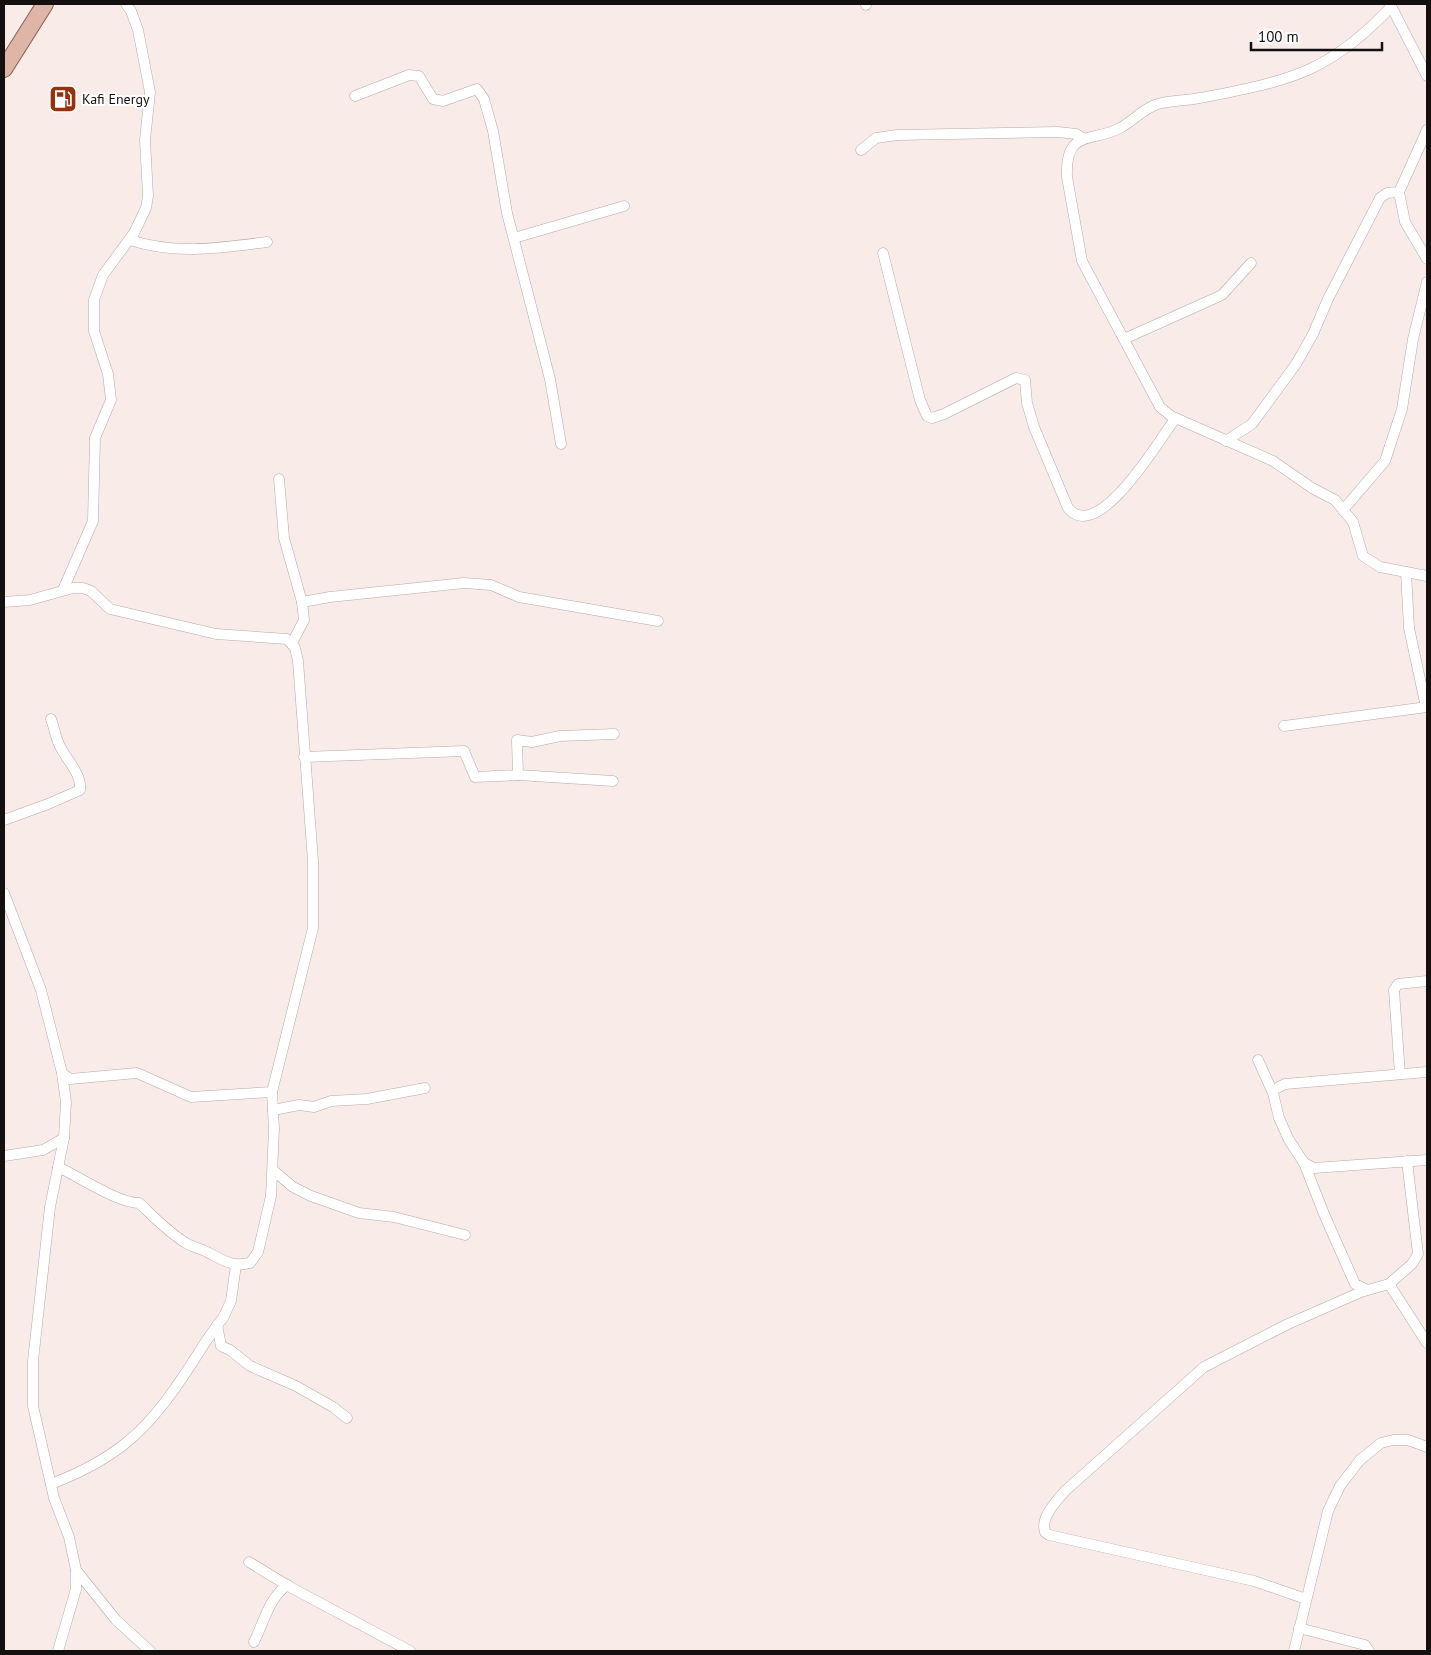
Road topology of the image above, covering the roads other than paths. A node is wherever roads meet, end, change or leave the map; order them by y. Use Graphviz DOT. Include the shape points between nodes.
graph roads {
  1 [pos="45,4"];
  2 [pos="126,4"];
  3 [pos="1391,6"];
  4 [pos="4,69"];
  5 [pos="1427,76"];
  6 [pos="355,96"];
  7 [pos="1427,130"];
  8 [pos="1083,138"];
  9 [pos="861,150"];
  10 [pos="1399,192"];
  11 [pos="624,206"];
  12 [pos="514,238"];
  13 [pos="130,240"];
  14 [pos="267,242"];
  15 [pos="883,253"];
  16 [pos="1427,259"];
  17 [pos="1251,263"];
  18 [pos="1427,282"];
  19 [pos="1124,339"];
  20 [pos="1175,418"];
  21 [pos="1226,441"];
  22 [pos="561,444"];
  23 [pos="279,479"];
  24 [pos="1343,510"];
  25 [pos="1406,572"];
  26 [pos="1427,576"];
  27 [pos="63,590"];
  28 [pos="4,602"];
  29 [pos="302,602"];
  30 [pos="658,621"];
  31 [pos="292,643"];
  32 [pos="1427,707"];
  33 [pos="51,720"];
  34 [pos="1284,726"];
  35 [pos="614,734"];
  36 [pos="304,757"];
  37 [pos="518,775"];
  38 [pos="613,781"];
  39 [pos="4,820"];
  40 [pos="4,892"];
  41 [pos="1427,981"];
  42 [pos="1258,1060"];
  43 [pos="1427,1072"];
  44 [pos="62,1073"];
  45 [pos="1400,1074"];
  46 [pos="426,1088"];
  47 [pos="272,1092"];
  48 [pos="1273,1093"];
  49 [pos="273,1110"];
  50 [pos="64,1138"];
  51 [pos="4,1156"];
  52 [pos="1427,1160"];
  53 [pos="1407,1161"];
  54 [pos="1304,1164"];
  55 [pos="58,1167"];
  56 [pos="274,1171"];
  57 [pos="465,1236"];
  58 [pos="236,1265"];
  59 [pos="1389,1284"];
  60 [pos="1367,1290"];
  61 [pos="217,1325"];
  62 [pos="1427,1343"];
  63 [pos="347,1418"];
  64 [pos="1427,1447"];
  65 [pos="51,1484"];
  66 [pos="250,1562"];
  67 [pos="76,1570"];
  68 [pos="288,1585"];
  69 [pos="1306,1599"];
  70 [pos="1299,1628"];
  71 [pos="254,1642"];
  72 [pos="58,1651"];
  73 [pos="150,1651"];
  74 [pos="410,1651"];
  75 [pos="1294,1651"];
  76 [pos="1369,1651"];
  1 -- 4 [label="main road"];
  2 -- 13 [label="street" via="138,30 151,102 145,140 148,196 146,208"];
  3 -- 5 [label="street"];
  3 -- 8 [label="street" via="1352,45 1309,69 1200,98 1157,104 1120,128"];
  6 -- 12 [label="street" via="409,75 419,76 433,99 443,101 477,89 484,99 493,131 506,213"];
  7 -- 10 [label="street"];
  8 -- 9 [label="street" via="1058,132 898,135 876,138"];
  8 -- 19 [label="street" via="1070,152 1066,162 1080,251"];
  10 -- 16 [label="street" via="1405,222"];
  10 -- 21 [label="street" via="1387,193 1380,198 1296,364 1252,424"];
  11 -- 12 [label="street"];
  12 -- 22 [label="street" via="550,378"];
  13 -- 14 [label="street" via="188,250"];
  13 -- 27 [label="street" via="103,275 94,300 94,331 108,374 111,400 95,438 93,521"];
  15 -- 20 [label="street" via="920,400 927,416 932,418 944,414 1016,378 1025,380 1034,427 1074,515 1082,517 1096,513 1119,494"];
  17 -- 19 [label="street" via="1222,295"];
  18 -- 24 [label="street" via="1413,339 1402,410 1385,461"];
  19 -- 20 [label="street" via="1160,406"];
  20 -- 21 [label="street"];
  21 -- 24 [label="street" via="1273,461 1335,500"];
  23 -- 29 [label="street" via="284,538"];
  24 -- 25 [label="street" via="1354,522 1363,556 1380,567"];
  25 -- 26 [label="street"];
  25 -- 32 [label="street" via="1409,628"];
  27 -- 28 [label="street" via="30,600"];
  27 -- 31 [label="street" via="83,588 110,609 202,631 281,638"];
  29 -- 30 [label="street" via="464,583 491,585 519,597"];
  29 -- 31 [label="street" via="303,625"];
  31 -- 36 [label="street" via="298,661"];
  32 -- 34 [label="street"];
  33 -- 39 [label="street" via="62,751 77,775 80,790"];
  35 -- 37 [label="street" via="560,736 532,742 516,740"];
  36 -- 37 [label="street" via="464,751 476,777"];
  36 -- 47 [label="street" via="313,860 313,928"];
  37 -- 38 [label="street"];
  40 -- 44 [label="street" via="38,978"];
  41 -- 45 [label="street" via="1398,984 1394,990"];
  42 -- 48 [label="street"];
  43 -- 45 [label="street"];
  44 -- 47 [label="street" via="70,1078 140,1073 191,1097"];
  44 -- 50 [label="street" via="66,1102"];
  45 -- 48 [label="street" via="1285,1084"];
  46 -- 49 [label="street" via="331,1101 314,1107 299,1105"];
  47 -- 49 [label="street"];
  48 -- 54 [label="street" via="1289,1140"];
  49 -- 56 [label="street"];
  50 -- 51 [label="street" via="43,1150"];
  50 -- 55 [label="street"];
  52 -- 53 [label="street"];
  53 -- 54 [label="street" via="1314,1168"];
  53 -- 59 [label="street" via="1418,1254 1412,1264"];
  54 -- 60 [label="street" via="1355,1284"];
  55 -- 58 [label="street" via="129,1203 138,1203 185,1243 209,1252 218,1260"];
  55 -- 65 [label="street" via="48,1217 33,1361 33,1406"];
  56 -- 57 [label="street" via="293,1187 311,1196 359,1213 394,1217"];
  56 -- 58 [label="street" via="258,1252 250,1263"];
  58 -- 61 [label="street" via="231,1301"];
  59 -- 60 [label="street"];
  59 -- 62 [label="street"];
  60 -- 69 [label="street" via="1288,1324 1204,1367 1065,1491 1043,1524 1045,1532 1058,1538 1254,1581"];
  61 -- 63 [label="street" via="221,1346 240,1360 267,1376 296,1386"];
  61 -- 65 [label="street" via="162,1408 129,1442 84,1471"];
  64 -- 69 [label="street" via="1408,1440 1381,1443 1348,1475 1328,1511"];
  65 -- 67 [label="street"];
  66 -- 68 [label="street"];
  67 -- 72 [label="street" via="76,1589"];
  67 -- 73 [label="street" via="116,1620"];
  68 -- 71 [label="street" via="272,1604"];
  68 -- 74 [label="street"];
  69 -- 70 [label="street"];
  70 -- 75 [label="street"];
  70 -- 76 [label="street" via="1365,1645"];
}
